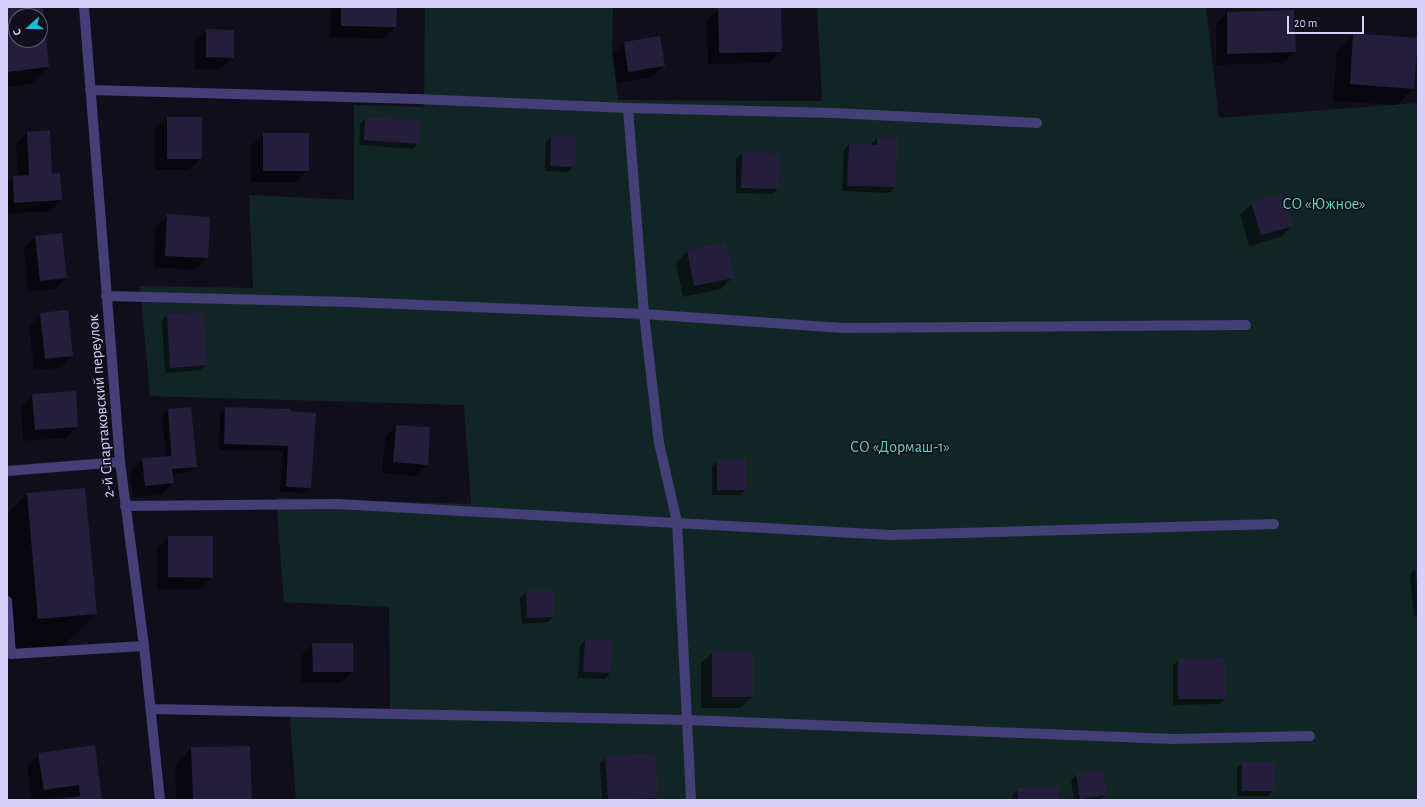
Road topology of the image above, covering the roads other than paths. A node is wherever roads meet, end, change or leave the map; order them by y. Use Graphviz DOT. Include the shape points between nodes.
graph roads {
  1 [pos="84,7"];
  2 [pos="90,90"];
  3 [pos="628,108"];
  4 [pos="1037,123"];
  5 [pos="106,296"];
  6 [pos="644,314"];
  7 [pos="1246,325"];
  8 [pos="120,462"];
  9 [pos="7,471"];
  10 [pos="125,506"];
  11 [pos="677,522"];
  12 [pos="1274,524"];
  13 [pos="7,600"];
  14 [pos="144,646"];
  15 [pos="151,710"];
  16 [pos="688,720"];
  17 [pos="1310,736"];
  18 [pos="160,800"];
  19 [pos="691,800"];
  1 -- 2 [label="street, 2-й Спартаковский переулок"];
  2 -- 3 [label="street" via="409,98"];
  2 -- 5 [label="street, 2-й Спартаковский переулок"];
  3 -- 4 [label="street" via="833,112"];
  3 -- 6 [label="street"];
  5 -- 6 [label="street" via="349,302"];
  5 -- 8 [label="street, 2-й Спартаковский переулок"];
  6 -- 7 [label="street" via="843,328"];
  6 -- 11 [label="street" via="659,443"];
  8 -- 9 [label="street"];
  8 -- 10 [label="street, 2-й Спартаковский переулок"];
  10 -- 11 [label="street" via="337,504"];
  10 -- 14 [label="street, 2-й Спартаковский переулок"];
  11 -- 12 [label="street" via="890,536"];
  11 -- 16 [label="street"];
  13 -- 14 [label="street" via="11,654"];
  14 -- 15 [label="street, 2-й Спартаковский переулок"];
  15 -- 16 [label="street"];
  15 -- 18 [label="street, 2-й Спартаковский переулок"];
  16 -- 17 [label="street" via="1173,739"];
  16 -- 19 [label="street"];
}
